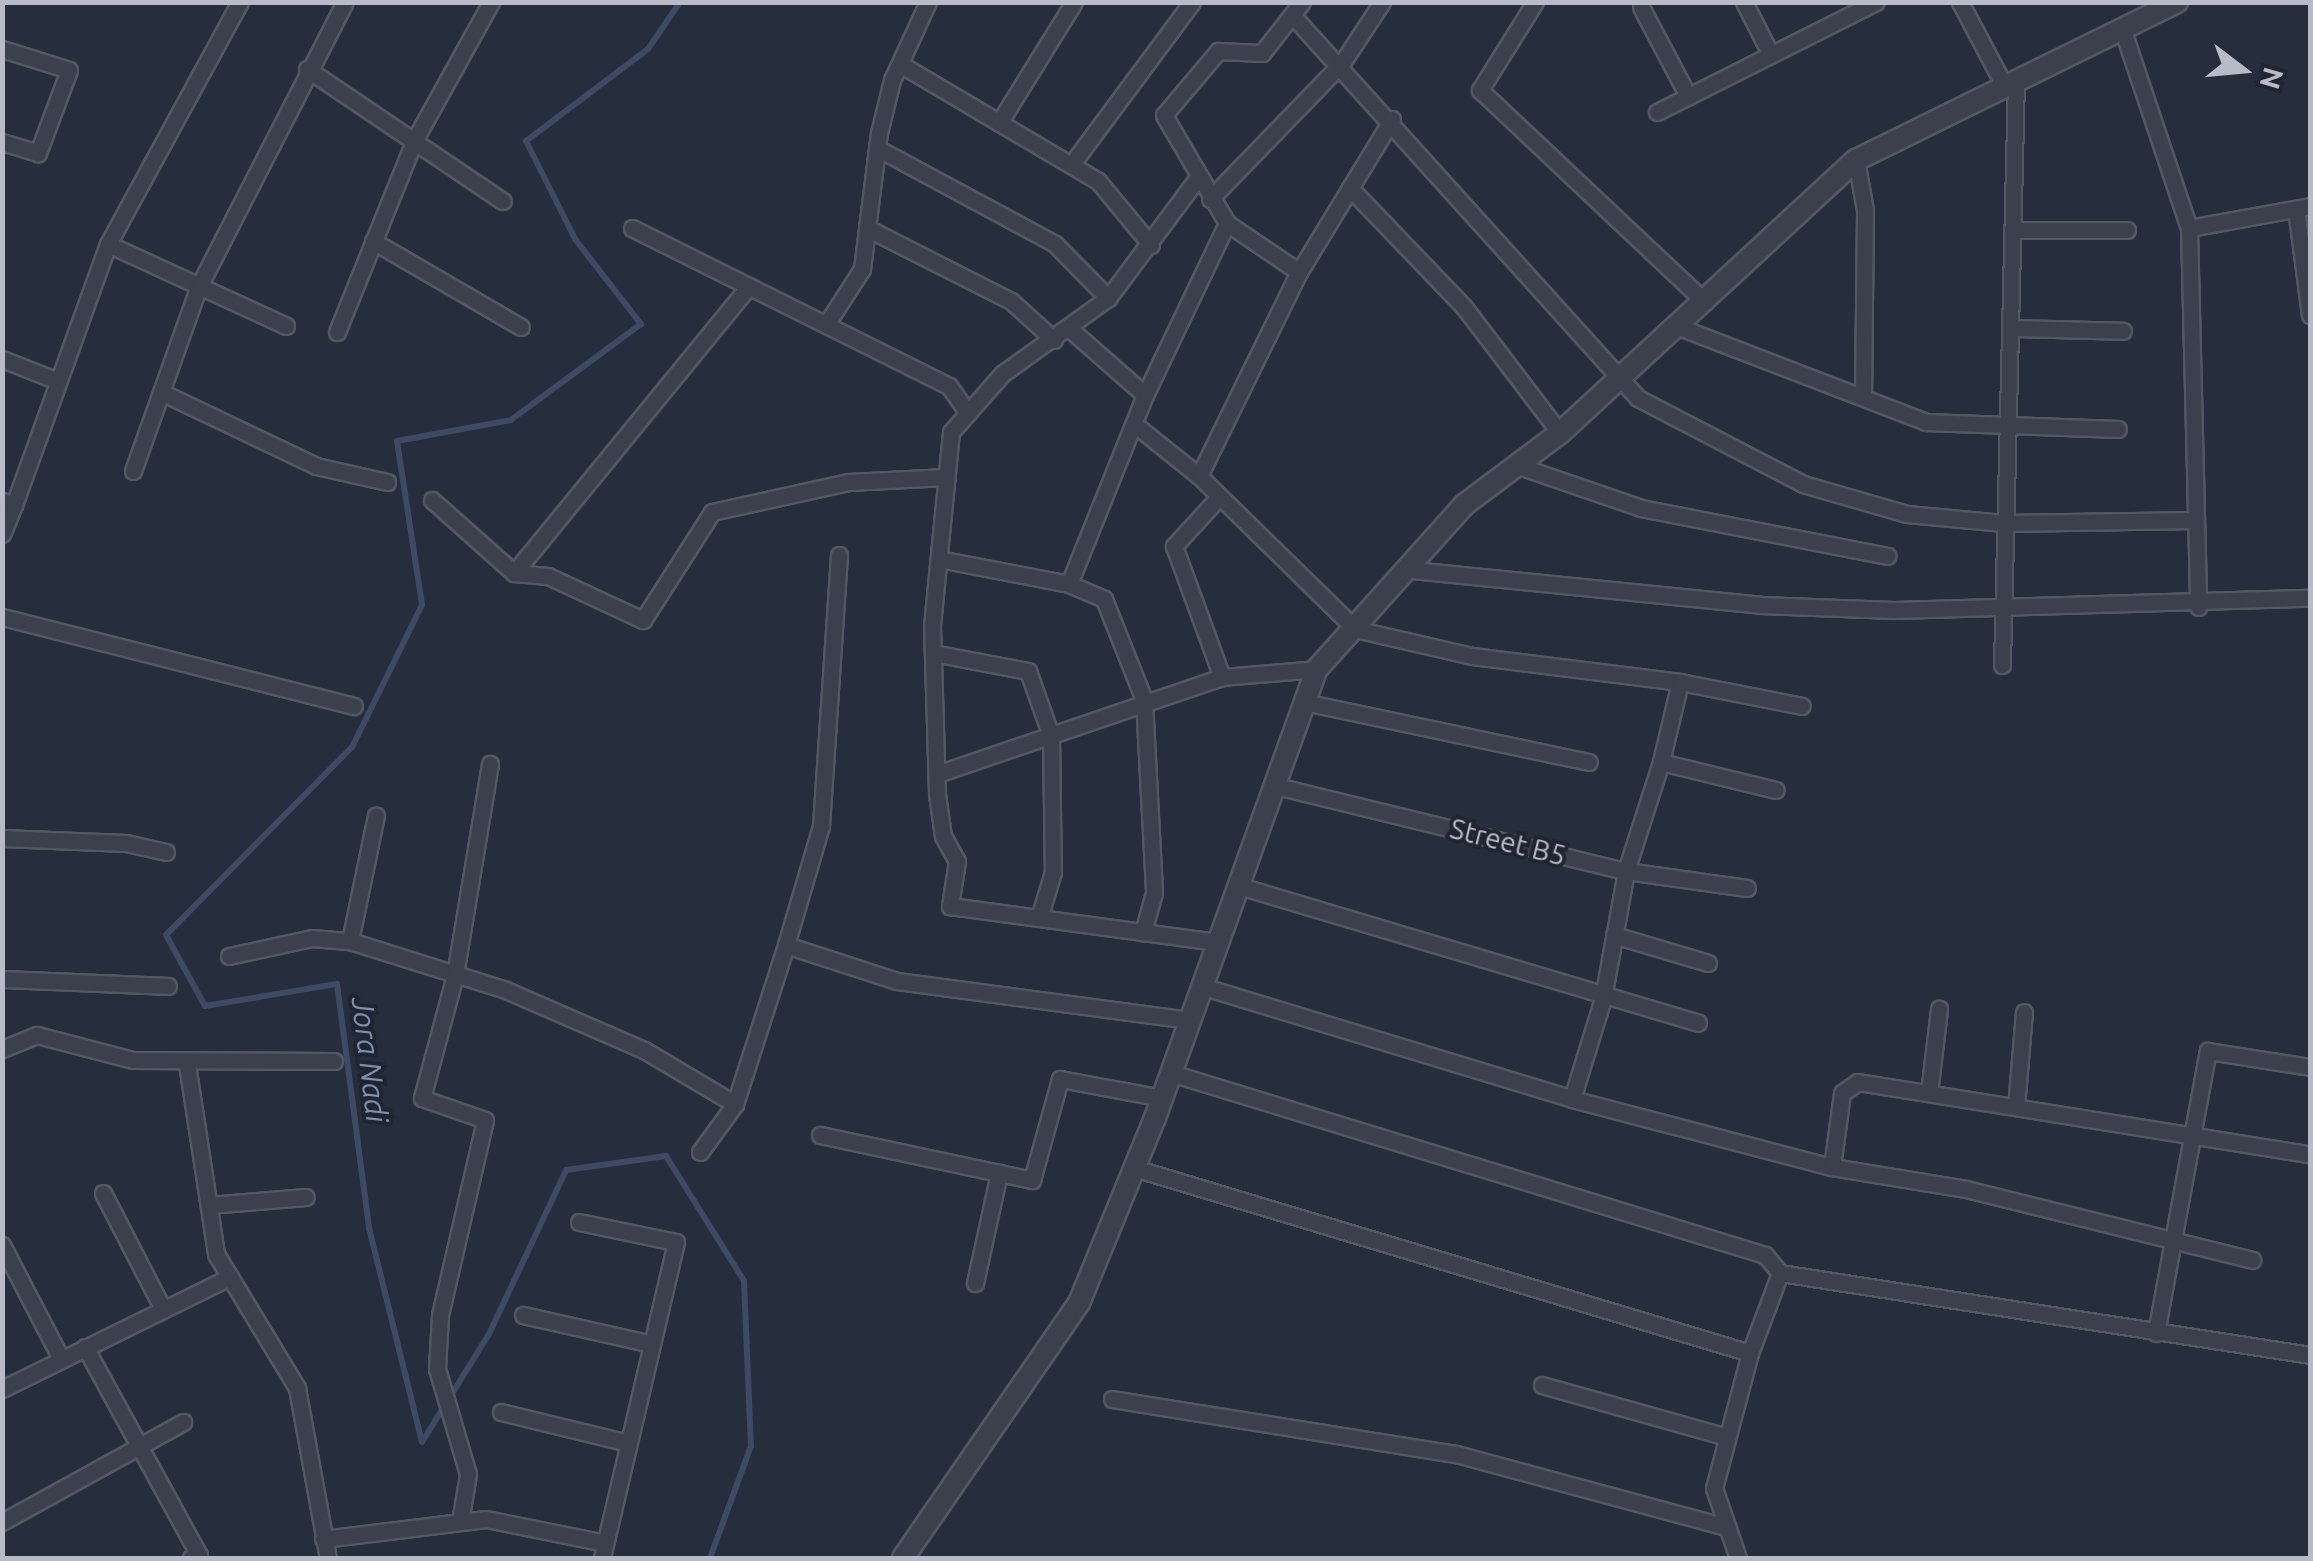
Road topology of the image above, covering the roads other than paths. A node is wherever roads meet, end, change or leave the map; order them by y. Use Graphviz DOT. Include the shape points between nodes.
graph roads {
  1 [pos="240,2"];
  2 [pos="345,2"];
  3 [pos="490,2"];
  4 [pos="928,2"];
  5 [pos="1074,2"];
  6 [pos="1192,2"];
  7 [pos="1382,2"];
  8 [pos="1535,2"];
  9 [pos="1744,2"];
  10 [pos="1876,2"];
  11 [pos="1960,2"];
  12 [pos="2177,2"];
  13 [pos="1640,7"];
  14 [pos="1854,7"];
  15 [pos="1297,9"];
  16 [pos="2122,28"];
  17 [pos="2,49"];
  18 [pos="1772,55"];
  19 [pos="1342,62"];
  20 [pos="900,64"];
  21 [pos="307,68"];
  22 [pos="2010,82"];
  23 [pos="1688,96"];
  24 [pos="1658,112"];
  25 [pos="1392,118"];
  26 [pos="1000,123"];
  27 [pos="414,141"];
  28 [pos="2,142"];
  29 [pos="877,148"];
  30 [pos="1856,160"];
  31 [pos="1072,165"];
  32 [pos="1196,180"];
  33 [pos="1350,188"];
  34 [pos="1210,199"];
  35 [pos="503,201"];
  36 [pos="2303,208"];
  37 [pos="1227,223"];
  38 [pos="632,228"];
  39 [pos="867,228"];
  40 [pos="2189,228"];
  41 [pos="2014,230"];
  42 [pos="2126,230"];
  43 [pos="374,241"];
  44 [pos="108,244"];
  45 [pos="1151,245"];
  46 [pos="1298,272"];
  47 [pos="199,286"];
  48 [pos="748,287"];
  49 [pos="1108,298"];
  50 [pos="1705,302"];
  51 [pos="2310,315"];
  52 [pos="829,320"];
  53 [pos="286,326"];
  54 [pos="521,327"];
  55 [pos="1679,327"];
  56 [pos="2012,328"];
  57 [pos="1070,329"];
  58 [pos="337,332"];
  59 [pos="2123,332"];
  60 [pos="1054,340"];
  61 [pos="2,358"];
  62 [pos="1620,374"];
  63 [pos="58,381"];
  64 [pos="161,392"];
  65 [pos="1145,395"];
  66 [pos="1863,396"];
  67 [pos="968,413"];
  68 [pos="1134,424"];
  69 [pos="2010,425"];
  70 [pos="2118,429"];
  71 [pos="1560,433"];
  72 [pos="1519,466"];
  73 [pos="132,470"];
  74 [pos="1198,476"];
  75 [pos="947,477"];
  76 [pos="387,482"];
  77 [pos="1219,498"];
  78 [pos="432,500"];
  79 [pos="8,503"];
  80 [pos="2196,520"];
  81 [pos="2004,523"];
  82 [pos="2,534"];
  83 [pos="839,555"];
  84 [pos="1887,556"];
  85 [pos="939,559"];
  86 [pos="1412,570"];
  87 [pos="514,573"];
  88 [pos="1069,584"];
  89 [pos="2310,598"];
  90 [pos="2198,607"];
  91 [pos="2006,612"];
  92 [pos="2,617"];
  93 [pos="1356,630"];
  94 [pos="933,653"];
  95 [pos="2002,665"];
  96 [pos="1316,669"];
  97 [pos="1222,677"];
  98 [pos="1680,682"];
  99 [pos="1144,700"];
  100 [pos="1304,702"];
  101 [pos="354,706"];
  102 [pos="1802,706"];
  103 [pos="1051,736"];
  104 [pos="1589,762"];
  105 [pos="1661,762"];
  106 [pos="490,764"];
  107 [pos="937,774"];
  108 [pos="1272,786"];
  109 [pos="1776,790"];
  110 [pos="376,816"];
  111 [pos="2,838"];
  112 [pos="166,852"];
  113 [pos="1626,870"];
  114 [pos="1236,886"];
  115 [pos="1747,888"];
  116 [pos="1039,918"];
  117 [pos="1143,932"];
  118 [pos="1614,935"];
  119 [pos="350,941"];
  120 [pos="1216,942"];
  121 [pos="786,945"];
  122 [pos="230,956"];
  123 [pos="1708,963"];
  124 [pos="456,974"];
  125 [pos="2,979"];
  126 [pos="168,986"];
  127 [pos="1201,986"];
  128 [pos="1603,998"];
  129 [pos="1939,1009"];
  130 [pos="2024,1012"];
  131 [pos="1190,1020"];
  132 [pos="1698,1023"];
  133 [pos="2,1049"];
  134 [pos="334,1061"];
  135 [pos="186,1064"];
  136 [pos="2310,1067"];
  137 [pos="1171,1073"];
  138 [pos="1929,1093"];
  139 [pos="1162,1098"];
  140 [pos="1572,1100"];
  141 [pos="735,1104"];
  142 [pos="2016,1107"];
  143 [pos="820,1135"];
  144 [pos="2194,1135"];
  145 [pos="700,1152"];
  146 [pos="2310,1154"];
  147 [pos="1832,1167"];
  148 [pos="1134,1168"];
  149 [pos="999,1172"];
  150 [pos="103,1194"];
  151 [pos="306,1197"];
  152 [pos="209,1205"];
  153 [pos="579,1222"];
  154 [pos="2175,1240"];
  155 [pos="2,1245"];
  156 [pos="2252,1260"];
  157 [pos="1780,1273"];
  158 [pos="230,1277"];
  159 [pos="975,1283"];
  160 [pos="164,1309"];
  161 [pos="523,1315"];
  162 [pos="2156,1333"];
  163 [pos="652,1344"];
  164 [pos="85,1347"];
  165 [pos="1750,1354"];
  166 [pos="2310,1356"];
  167 [pos="62,1359"];
  168 [pos="1542,1385"];
  169 [pos="2,1389"];
  170 [pos="1112,1399"];
  171 [pos="501,1412"];
  172 [pos="183,1422"];
  173 [pos="1727,1436"];
  174 [pos="628,1443"];
  175 [pos="139,1446"];
  176 [pos="2,1522"];
  177 [pos="460,1522"];
  178 [pos="1728,1527"];
  179 [pos="322,1538"];
  180 [pos="603,1551"];
  181 [pos="197,1557"];
  182 [pos="328,1558"];
  183 [pos="903,1558"];
  184 [pos="1738,1558"];
  1 -- 44 [label="street"];
  2 -- 21 [label="street"];
  3 -- 27 [label="street"];
  4 -- 20 [label="street"];
  5 -- 26 [label="street"];
  6 -- 31 [label="street"];
  7 -- 19 [label="street"];
  8 -- 50 [label="street" via="1480,90"];
  9 -- 18 [label="street"];
  10 -- 14 [label="street"];
  11 -- 22 [label="street"];
  12 -- 16 [label="street"];
  13 -- 23 [label="street"];
  14 -- 18 [label="street"];
  15 -- 19 [label="street"];
  15 -- 32 [label="street" via="1262,53 1218,51 1164,115"];
  16 -- 22 [label="street"];
  16 -- 40 [label="street"];
  17 -- 28 [label="street" via="69,70 38,154"];
  18 -- 23 [label="street"];
  19 -- 25 [label="street"];
  19 -- 34 [label="street"];
  20 -- 26 [label="street"];
  20 -- 29 [label="street"];
  21 -- 27 [label="street"];
  21 -- 47 [label="street"];
  22 -- 30 [label="street"];
  22 -- 41 [label="street"];
  23 -- 24 [label="street"];
  25 -- 33 [label="street"];
  25 -- 62 [label="street"];
  26 -- 31 [label="street"];
  27 -- 35 [label="street"];
  27 -- 43 [label="street"];
  29 -- 39 [label="street"];
  29 -- 49 [label="street" via="1054,244"];
  30 -- 50 [label="street"];
  30 -- 66 [label="street" via="1865,210"];
  31 -- 45 [label="street" via="1098,180"];
  32 -- 34 [label="street"];
  32 -- 45 [label="street"];
  33 -- 46 [label="street"];
  33 -- 71 [label="street" via="1464,308"];
  34 -- 37 [label="street"];
  36 -- 40 [label="street"];
  36 -- 51 [label="street"];
  37 -- 46 [label="street"];
  37 -- 65 [label="street"];
  38 -- 48 [label="street"];
  39 -- 52 [label="street" via="862,269"];
  39 -- 60 [label="street" via="1011,301"];
  40 -- 80 [label="street"];
  41 -- 42 [label="street"];
  41 -- 56 [label="street"];
  43 -- 54 [label="street"];
  43 -- 58 [label="street"];
  44 -- 47 [label="street"];
  44 -- 63 [label="street"];
  45 -- 49 [label="street"];
  46 -- 74 [label="street"];
  47 -- 53 [label="street"];
  47 -- 64 [label="street"];
  48 -- 52 [label="street"];
  48 -- 87 [label="street"];
  49 -- 57 [label="street"];
  50 -- 55 [label="street"];
  52 -- 67 [label="street" via="949,386"];
  55 -- 62 [label="street"];
  55 -- 66 [label="street"];
  56 -- 59 [label="street"];
  56 -- 69 [label="street"];
  57 -- 60 [label="street"];
  57 -- 65 [label="street"];
  60 -- 67 [label="street" via="1002,374"];
  61 -- 63 [label="street"];
  62 -- 71 [label="street"];
  62 -- 81 [label="street" via="1638,398 1803,484 1907,514"];
  63 -- 79 [label="street"];
  64 -- 73 [label="street"];
  64 -- 76 [label="street" via="316,466"];
  65 -- 68 [label="street"];
  66 -- 69 [label="street" via="1926,422"];
  67 -- 75 [label="street" via="952,432"];
  68 -- 74 [label="street"];
  68 -- 88 [label="street"];
  69 -- 70 [label="street"];
  69 -- 81 [label="street"];
  71 -- 72 [label="street"];
  72 -- 84 [label="street" via="1641,508"];
  72 -- 86 [label="street" via="1464,506"];
  74 -- 77 [label="street"];
  75 -- 85 [label="street"];
  75 -- 87 [label="street" via="848,482 712,512 643,620 548,576"];
  77 -- 93 [label="street"];
  77 -- 97 [label="street" via="1174,546"];
  78 -- 87 [label="street"];
  79 -- 82 [label="street"];
  80 -- 81 [label="street"];
  80 -- 90 [label="street"];
  81 -- 91 [label="street"];
  83 -- 121 [label="street" via="821,826"];
  85 -- 88 [label="street"];
  85 -- 94 [label="street"];
  86 -- 91 [label="street" via="1760,605"];
  86 -- 93 [label="street"];
  88 -- 99 [label="street" via="1104,599"];
  89 -- 90 [label="street"];
  90 -- 91 [label="street"];
  91 -- 95 [label="street"];
  92 -- 101 [label="street"];
  93 -- 96 [label="street"];
  93 -- 98 [label="street" via="1472,656"];
  94 -- 103 [label="street" via="1028,671"];
  94 -- 107 [label="street"];
  96 -- 97 [label="street"];
  96 -- 100 [label="street"];
  97 -- 99 [label="street"];
  98 -- 102 [label="street"];
  98 -- 105 [label="street"];
  99 -- 103 [label="street"];
  99 -- 117 [label="street" via="1154,893"];
  100 -- 104 [label="street"];
  100 -- 108 [label="street"];
  103 -- 107 [label="street"];
  103 -- 116 [label="street" via="1054,872"];
  105 -- 109 [label="street"];
  105 -- 113 [label="street"];
  106 -- 124 [label="street"];
  107 -- 116 [label="street" via="944,836 957,861 950,906"];
  108 -- 113 [label="street, Street B5"];
  108 -- 114 [label="street"];
  110 -- 119 [label="street"];
  111 -- 112 [label="street" via="126,843"];
  113 -- 115 [label="street, Street B5"];
  113 -- 118 [label="street"];
  114 -- 120 [label="street"];
  114 -- 128 [label="street"];
  116 -- 117 [label="street"];
  117 -- 120 [label="street"];
  118 -- 123 [label="street"];
  118 -- 128 [label="street"];
  119 -- 122 [label="street" via="312,938"];
  119 -- 124 [label="street"];
  120 -- 127 [label="street"];
  121 -- 131 [label="street" via="897,981"];
  121 -- 141 [label="street"];
  124 -- 141 [label="street" via="644,1050"];
  124 -- 177 [label="street" via="422,1098 485,1120 440,1315 438,1370 464,1448"];
  125 -- 126 [label="street"];
  127 -- 131 [label="street"];
  127 -- 140 [label="street"];
  128 -- 132 [label="street"];
  128 -- 140 [label="street"];
  129 -- 138 [label="street"];
  130 -- 142 [label="street"];
  131 -- 137 [label="street"];
  133 -- 135 [label="street" via="36,1035"];
  134 -- 135 [label="street"];
  135 -- 152 [label="street"];
  136 -- 144 [label="street" via="2208,1051"];
  137 -- 139 [label="street"];
  137 -- 157 [label="street" via="1765,1256"];
  138 -- 142 [label="street"];
  138 -- 147 [label="street" via="1846,1085"];
  139 -- 148 [label="street"];
  139 -- 149 [label="street" via="1060,1079 1038,1178"];
  140 -- 147 [label="street"];
  141 -- 145 [label="street"];
  142 -- 144 [label="street"];
  143 -- 149 [label="street"];
  144 -- 146 [label="street"];
  144 -- 154 [label="street"];
  147 -- 154 [label="street" via="1966,1188"];
  148 -- 165 [label="street"];
  148 -- 183 [label="street" via="1079,1303"];
  149 -- 159 [label="street"];
  150 -- 160 [label="street"];
  151 -- 152 [label="street"];
  152 -- 158 [label="street" via="216,1254"];
  153 -- 163 [label="street" via="676,1242"];
  154 -- 156 [label="street"];
  154 -- 162 [label="street"];
  155 -- 167 [label="street"];
  157 -- 162 [label="street"];
  157 -- 165 [label="street"];
  158 -- 160 [label="street"];
  158 -- 179 [label="street" via="297,1388"];
  160 -- 164 [label="street"];
  161 -- 163 [label="street"];
  162 -- 166 [label="street"];
  163 -- 174 [label="street"];
  164 -- 167 [label="street"];
  164 -- 175 [label="street"];
  165 -- 173 [label="street"];
  167 -- 169 [label="street"];
  168 -- 173 [label="street"];
  170 -- 178 [label="street" via="1456,1454"];
  171 -- 174 [label="street"];
  172 -- 175 [label="street"];
  173 -- 178 [label="street" via="1714,1488"];
  174 -- 180 [label="street"];
  175 -- 176 [label="street"];
  175 -- 181 [label="street"];
  177 -- 179 [label="street"];
  177 -- 180 [label="street" via="486,1519"];
  178 -- 184 [label="street"];
  179 -- 182 [label="street"];
}
